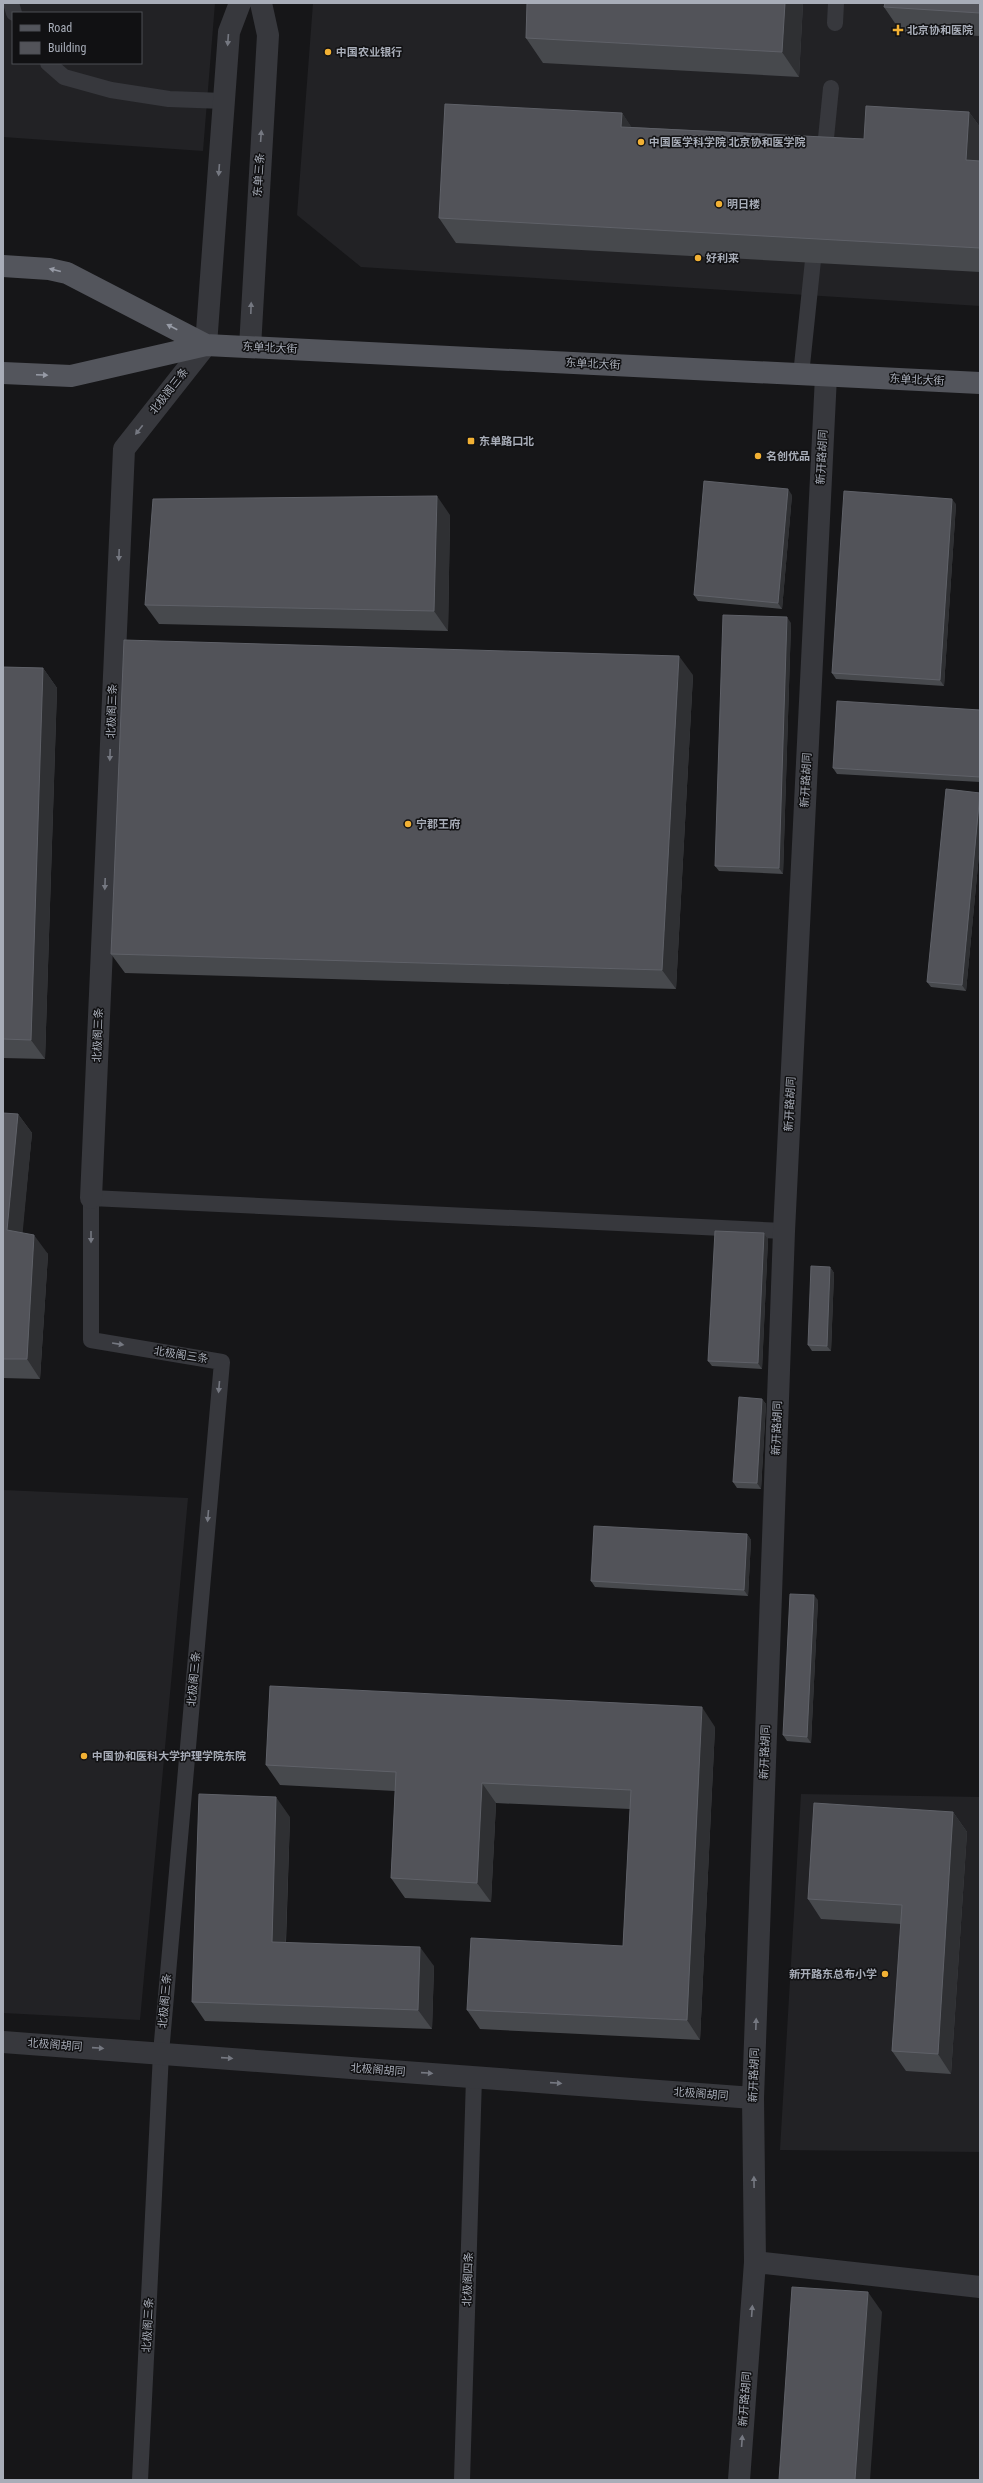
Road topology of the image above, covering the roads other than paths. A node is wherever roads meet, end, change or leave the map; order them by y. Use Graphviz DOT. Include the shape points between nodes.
graph roads {
  1 [pos="240,3"];
  2 [pos="261,3"];
  3 [pos="836,3"];
  4 [pos="835,23"];
  5 [pos="49,64"];
  6 [pos="831,88"];
  7 [pos="224,101"];
  8 [pos="822,174"];
  9 [pos="817,229"];
  10 [pos="3,266"];
  11 [pos="206,345"];
  12 [pos="250,347"];
  13 [pos="3,372"];
  14 [pos="801,374"];
  15 [pos="826,376"];
  16 [pos="980,383"];
  17 [pos="91,1198"];
  18 [pos="784,1231"];
  19 [pos="3,2042"];
  20 [pos="161,2053"];
  21 [pos="474,2077"];
  22 [pos="753,2098"];
  23 [pos="755,2262"];
  24 [pos="980,2287"];
  25 [pos="140,2480"];
  26 [pos="462,2480"];
  27 [pos="739,2480"];
  1 -- 7 [label="street, one-way" via="229,32"];
  12 -- 2 [label="street, 东单三条, one-way" via="268,35"];
  3 -- 4 [label="lane"];
  5 -- 7 [label="lane" via="64,78 111,90 169,99"];
  6 -- 8 [label="lane"];
  7 -- 11 [label="street, one-way"];
  9 -- 14 [label="lane"];
  11 -- 10 [label="main road, 东单北大街, one-way" via="67,273 49,268"];
  11 -- 12 [label="main road, 东单北大街"];
  13 -- 11 [label="main road, 东单北大街, one-way" via="71,376"];
  11 -- 17 [label="street, 北极阁三条, one-way" via="124,449"];
  12 -- 14 [label="main road, 东单北大街"];
  14 -- 15 [label="main road, 东单北大街"];
  15 -- 16 [label="main road, 东单北大街"];
  15 -- 18 [label="street, 新开路胡同"];
  17 -- 18 [label="lane"];
  17 -- 20 [label="lane, 北极阁三条, one-way" via="91,1340 222,1362"];
  22 -- 18 [label="street, 新开路胡同, one-way"];
  19 -- 20 [label="street, 北极阁胡同, one-way"];
  20 -- 21 [label="street, 北极阁胡同, one-way"];
  20 -- 25 [label="lane, 北极阁三条"];
  21 -- 22 [label="street, 北极阁胡同, one-way"];
  21 -- 26 [label="lane, 北极阁四条"];
  23 -- 22 [label="street, 新开路胡同, one-way"];
  23 -- 24 [label="street"];
  27 -- 23 [label="street, 新开路胡同, one-way"];
}
